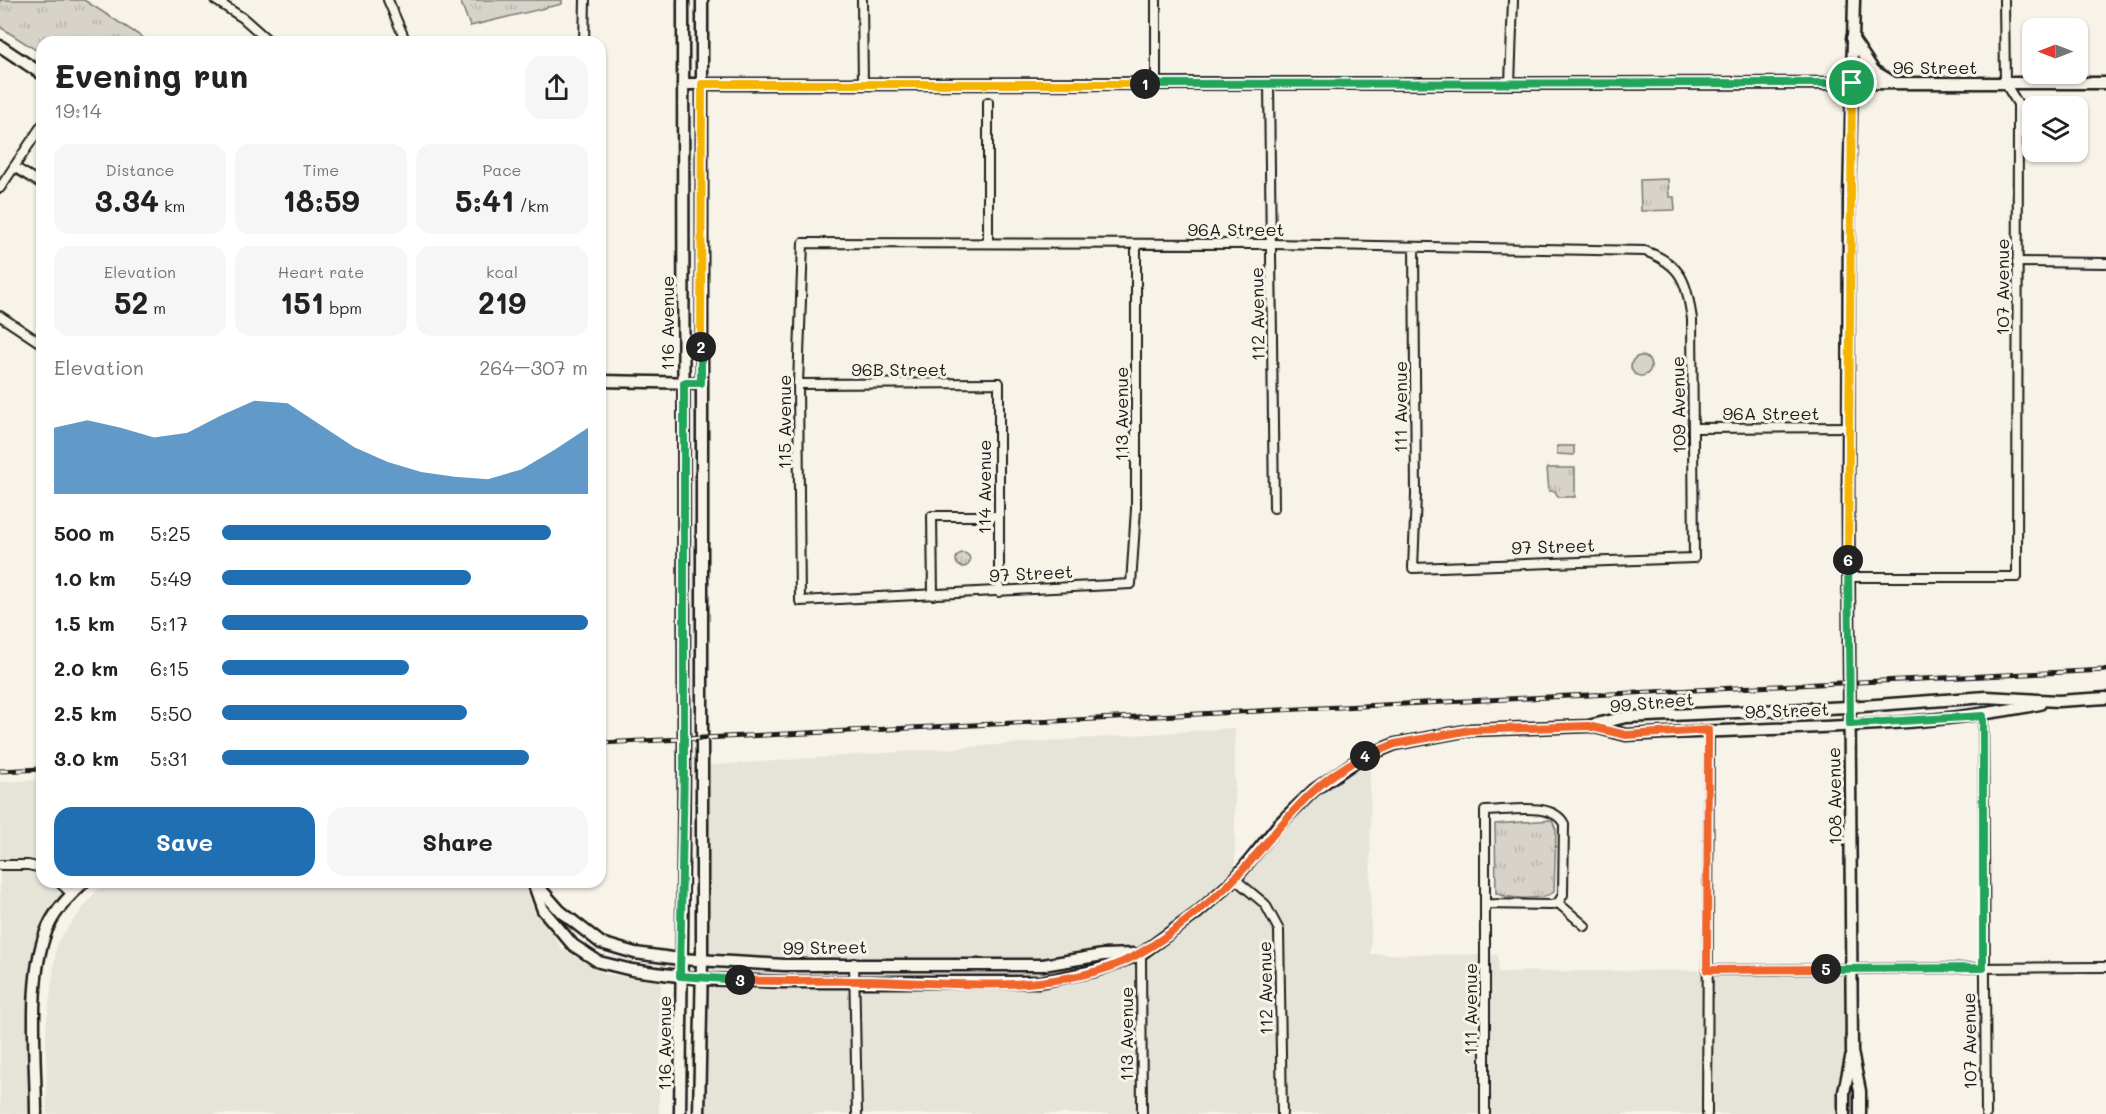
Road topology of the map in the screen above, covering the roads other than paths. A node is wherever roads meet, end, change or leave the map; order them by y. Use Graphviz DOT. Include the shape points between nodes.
graph roads {
  1 [pos="215,0"];
  2 [pos="388,0"];
  3 [pos="585,0"];
  4 [pos="683,0"];
  5 [pos="702,0"];
  6 [pos="862,0"];
  7 [pos="1156,0"];
  8 [pos="1513,0"];
  9 [pos="1854,0"];
  10 [pos="2004,0"];
  11 [pos="263,36"];
  12 [pos="403,36"];
  13 [pos="584,36"];
  14 [pos="1852,38"];
  15 [pos="0,46"];
  16 [pos="36,70"];
  17 [pos="2005,82"];
  18 [pos="1852,83"];
  19 [pos="2106,83"];
  20 [pos="683,84"];
  21 [pos="702,84"];
  22 [pos="1156,84"];
  23 [pos="1269,84"];
  24 [pos="1510,84"];
  25 [pos="1895,84"];
  26 [pos="863,85"];
  27 [pos="988,102"];
  28 [pos="36,133"];
  29 [pos="14,167"];
  30 [pos="36,180"];
  31 [pos="0,188"];
  32 [pos="803,243"];
  33 [pos="988,243"];
  34 [pos="1272,244"];
  35 [pos="1136,245"];
  36 [pos="1414,247"];
  37 [pos="1666,259"];
  38 [pos="2017,262"];
  39 [pos="2106,263"];
  40 [pos="0,316"];
  41 [pos="36,340"];
  42 [pos="606,381"];
  43 [pos="684,383"];
  44 [pos="701,383"];
  45 [pos="999,383"];
  46 [pos="798,384"];
  47 [pos="1849,427"];
  48 [pos="1694,428"];
  49 [pos="1274,508"];
  50 [pos="999,516"];
  51 [pos="1694,558"];
  52 [pos="1413,568"];
  53 [pos="1849,578"];
  54 [pos="1131,584"];
  55 [pos="999,592"];
  56 [pos="933,595"];
  57 [pos="800,601"];
  58 [pos="2106,698"];
  59 [pos="2058,701"];
  60 [pos="1849,707"];
  61 [pos="1708,714"];
  62 [pos="1983,716"];
  63 [pos="1850,724"];
  64 [pos="1588,726"];
  65 [pos="1708,730"];
  66 [pos="702,766"];
  67 [pos="684,767"];
  68 [pos="0,865"];
  69 [pos="36,867"];
  70 [pos="1236,879"];
  71 [pos="66,888"];
  72 [pos="78,888"];
  73 [pos="536,888"];
  74 [pos="539,888"];
  75 [pos="72,894"];
  76 [pos="1557,903"];
  77 [pos="1485,904"];
  78 [pos="1585,927"];
  79 [pos="1141,954"];
  80 [pos="680,959"];
  81 [pos="702,961"];
  82 [pos="854,963"];
  83 [pos="2106,967"];
  84 [pos="1983,968"];
  85 [pos="1852,969"];
  86 [pos="1707,970"];
  87 [pos="680,976"];
  88 [pos="702,978"];
  89 [pos="855,980"];
  90 [pos="1852,1052"];
  91 [pos="36,1114"];
  92 [pos="680,1114"];
  93 [pos="699,1114"];
  94 [pos="857,1114"];
  95 [pos="1142,1114"];
  96 [pos="1282,1114"];
  97 [pos="1485,1114"];
  98 [pos="1707,1114"];
  99 [pos="1844,1114"];
  100 [pos="1860,1114"];
  101 [pos="1986,1114"];
  1 -- 11 [label="street"];
  2 -- 12 [label="street"];
  3 -- 13 [label="street"];
  4 -- 20 [label="main road, 116 Avenue"];
  5 -- 21 [label="main road, 116 Avenue"];
  6 -- 26 [label="street"];
  7 -- 22 [label="street"];
  8 -- 24 [label="street"];
  9 -- 14 [label="main road, 108 Avenue"];
  10 -- 17 [label="street, 107 Avenue"];
  14 -- 18 [label="main road, 108 Avenue"];
  14 -- 25 [label="main road" via="1874,71"];
  15 -- 16 [label="main road"];
  17 -- 19 [label="main road, 96 Street"];
  17 -- 25 [label="main road, 96 Street"];
  17 -- 38 [label="street, 107 Avenue" via="2018,104"];
  18 -- 24 [label="main road, 96 Street"];
  18 -- 25 [label="main road, 96 Street"];
  18 -- 47 [label="main road, 108 Avenue"];
  20 -- 21 [label="main road, 96 Street"];
  20 -- 43 [label="main road, 116 Avenue"];
  21 -- 26 [label="main road, 96 Street"];
  21 -- 44 [label="main road, 116 Avenue"];
  22 -- 23 [label="main road, 96 Street"];
  22 -- 26 [label="main road, 96 Street"];
  23 -- 24 [label="main road, 96 Street"];
  23 -- 34 [label="street, 112 Avenue"];
  27 -- 33 [label="street"];
  28 -- 29 [label="street"];
  29 -- 30 [label="street"];
  29 -- 31 [label="street"];
  32 -- 33 [label="street, 96A Street"];
  32 -- 46 [label="street, 115 Avenue"];
  33 -- 35 [label="street, 96A Street"];
  34 -- 35 [label="street, 96A Street"];
  34 -- 36 [label="street, 96A Street"];
  34 -- 49 [label="street, 112 Avenue"];
  35 -- 54 [label="street, 113 Avenue" via="1136,509"];
  36 -- 37 [label="street, 96A Street" via="1645,251"];
  36 -- 52 [label="street, 111 Avenue"];
  37 -- 48 [label="street, 109 Avenue" via="1687,285 1692,319"];
  38 -- 39 [label="street"];
  38 -- 53 [label="street, 107 Avenue" via="2017,577"];
  40 -- 41 [label="street"];
  42 -- 43 [label="main road"];
  43 -- 44 [label="main road"];
  43 -- 67 [label="main road, 116 Avenue"];
  44 -- 66 [label="main road, 116 Avenue"];
  45 -- 46 [label="street, 96B Street"];
  45 -- 50 [label="street, 114 Avenue"];
  46 -- 57 [label="street, 115 Avenue"];
  47 -- 48 [label="street, 96A Street"];
  47 -- 53 [label="main road, 108 Avenue"];
  48 -- 51 [label="street, 109 Avenue"];
  50 -- 55 [label="street, 114 Avenue"];
  50 -- 56 [label="street" via="932,516"];
  51 -- 52 [label="street, 97 Street"];
  53 -- 60 [label="main road, 108 Avenue"];
  54 -- 55 [label="street, 97 Street"];
  55 -- 56 [label="street, 97 Street"];
  56 -- 57 [label="street, 97 Street"];
  58 -- 59 [label="main road, 98 Street"];
  59 -- 60 [label="main road, 98 Street" via="1986,697"];
  59 -- 62 [label="main road, 98 Street"];
  60 -- 61 [label="main road, 98 Street"];
  60 -- 63 [label="main road, 108 Avenue"];
  61 -- 64 [label="main road, 99 Street" via="1626,717"];
  62 -- 63 [label="main road, 98 Street"];
  62 -- 84 [label="street, 107 Avenue"];
  63 -- 65 [label="main road, 98 Street"];
  63 -- 85 [label="main road, 108 Avenue"];
  64 -- 65 [label="main road, 98 Street" via="1626,735"];
  64 -- 70 [label="main road, 99 Street" via="1470,730 1432,735 1370,754 1336,773 1296,806"];
  65 -- 86 [label="street"];
  66 -- 67 [label="main road"];
  66 -- 81 [label="main road, 116 Avenue"];
  67 -- 80 [label="main road, 116 Avenue"];
  68 -- 69 [label="street"];
  70 -- 79 [label="main road, 99 Street"];
  70 -- 96 [label="street, 112 Avenue" via="1265,904 1279,930"];
  71 -- 75 [label="street"];
  72 -- 75 [label="main road"];
  73 -- 87 [label="main road, 99 Street" via="550,921 585,954 613,966"];
  74 -- 80 [label="main road, 99 Street" via="560,911 601,943 634,953"];
  75 -- 91 [label="main road" via="49,925 38,962"];
  76 -- 77 [label="street"];
  76 -- 77 [label="street, 111 Avenue" via="1563,895 1564,824 1548,810 1485,811"];
  76 -- 78 [label="street"];
  77 -- 97 [label="street, 111 Avenue"];
  79 -- 82 [label="main road, 99 Street" via="1102,955 1043,965"];
  79 -- 89 [label="main road, 99 Street" via="1095,971 1040,982"];
  79 -- 95 [label="street, 113 Avenue"];
  80 -- 81 [label="main road, 99 Street"];
  80 -- 87 [label="main road, 116 Avenue"];
  81 -- 82 [label="main road, 99 Street"];
  81 -- 88 [label="main road, 116 Avenue"];
  82 -- 89 [label="street"];
  83 -- 84 [label="street"];
  84 -- 85 [label="street"];
  84 -- 101 [label="street, 107 Avenue"];
  85 -- 86 [label="street"];
  85 -- 90 [label="main road, 108 Avenue"];
  86 -- 98 [label="street"];
  87 -- 88 [label="main road, 99 Street"];
  87 -- 92 [label="main road, 116 Avenue"];
  88 -- 89 [label="main road, 99 Street"];
  88 -- 93 [label="main road, 116 Avenue"];
  89 -- 94 [label="street"];
  90 -- 99 [label="main road, 108 Avenue"];
  90 -- 100 [label="main road, 108 Avenue"];
}
